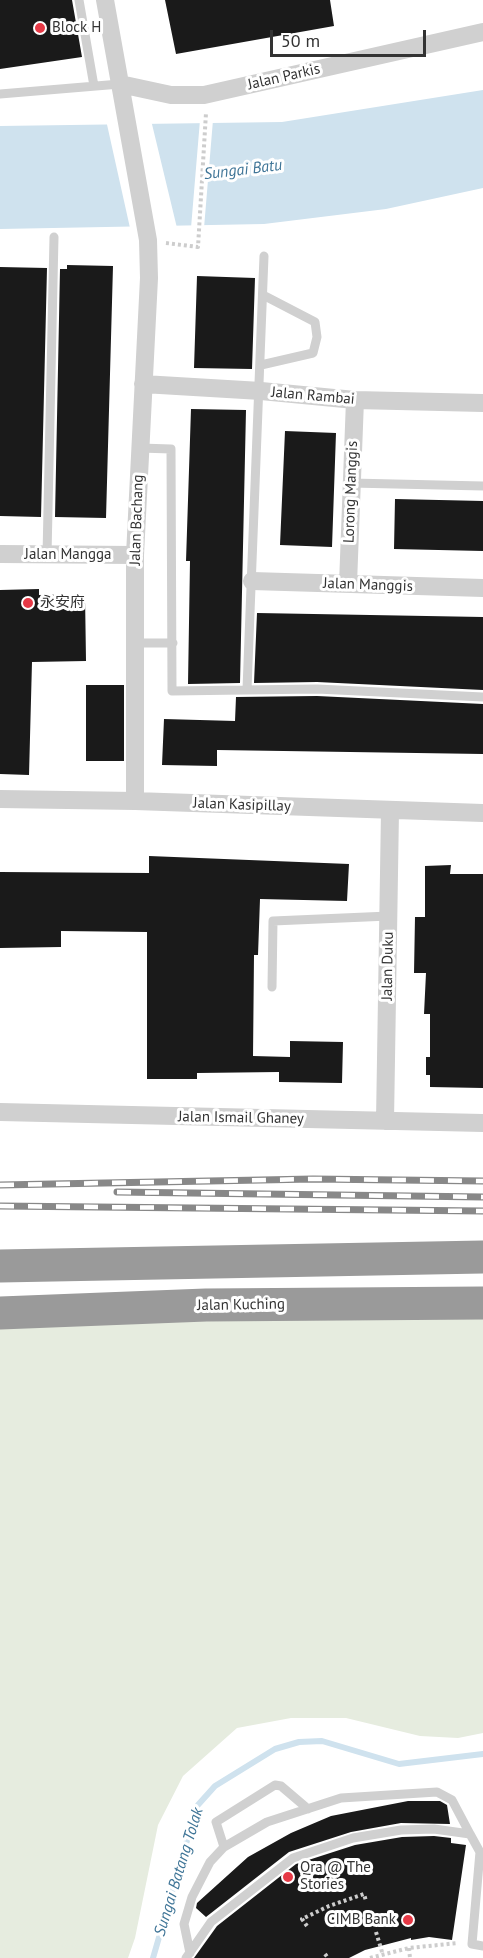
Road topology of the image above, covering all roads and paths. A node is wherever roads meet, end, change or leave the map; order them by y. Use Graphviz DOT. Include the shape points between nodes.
graph roads {
  1 [pos="80,0"];
  2 [pos="105,0"];
  3 [pos="483,32"];
  4 [pos="120,84"];
  5 [pos="94,86"];
  6 [pos="0,94"];
  7 [pos="206,117"];
  8 [pos="54,237"];
  9 [pos="148,240"];
  10 [pos="264,255"];
  11 [pos="263,295"];
  12 [pos="261,365"];
  13 [pos="143,384"];
  14 [pos="261,391"];
  15 [pos="355,400"];
  16 [pos="483,403"];
  17 [pos="140,448"];
  18 [pos="351,483"];
  19 [pos="483,486"];
  20 [pos="0,554"];
  21 [pos="47,555"];
  22 [pos="135,555"];
  23 [pos="252,581"];
  24 [pos="348,584"];
  25 [pos="483,588"];
  26 [pos="173,643"];
  27 [pos="135,644"];
  28 [pos="247,689"];
  29 [pos="483,698"];
  30 [pos="0,799"];
  31 [pos="135,801"];
  32 [pos="390,811"];
  33 [pos="483,813"];
  34 [pos="388,916"];
  35 [pos="272,987"];
  36 [pos="0,1112"];
  37 [pos="385,1121"];
  38 [pos="483,1124"];
  39 [pos="483,1257"];
  40 [pos="0,1266"];
  41 [pos="483,1303"];
  42 [pos="0,1313"];
  43 [pos="309,1809"];
  44 [pos="470,1834"];
  45 [pos="224,1847"];
  46 [pos="366,1901"];
  47 [pos="307,1926"];
  48 [pos="376,1932"];
  49 [pos="472,1944"];
  50 [pos="483,1946"];
  51 [pos="409,1948"];
  52 [pos="188,1955"];
  53 [pos="383,1955"];
  54 [pos="370,1958"];
  55 [pos="411,1958"];
  1 -- 5 [label="lane"];
  2 -- 4 [label="street, Jalan Bachang"];
  3 -- 4 [label="street, Jalan Parkis" via="204,94 171,95"];
  4 -- 5 [label="lane"];
  4 -- 9 [label="street, Jalan Bachang"];
  5 -- 6 [label="lane"];
  7 -- 9 [label="path" via="198,247"];
  8 -- 21 [label="lane"];
  9 -- 13 [label="street, Jalan Bachang"];
  10 -- 11 [label="lane"];
  11 -- 12 [label="lane"];
  11 -- 12 [label="lane" via="315,322 317,337 313,353"];
  12 -- 14 [label="lane"];
  13 -- 14 [label="street, Jalan Rambai"];
  13 -- 17 [label="street, Jalan Bachang"];
  14 -- 15 [label="street, Jalan Rambai"];
  14 -- 23 [label="lane"];
  15 -- 16 [label="street, Jalan Rambai"];
  15 -- 18 [label="street, Lorong Manggis"];
  17 -- 22 [label="street, Jalan Bachang"];
  17 -- 26 [label="lane" via="171,449"];
  18 -- 19 [label="lane"];
  18 -- 24 [label="street, Lorong Manggis"];
  20 -- 21 [label="street, Jalan Mangga"];
  21 -- 22 [label="street, Jalan Mangga"];
  22 -- 27 [label="street, Jalan Bachang"];
  23 -- 24 [label="street, Jalan Manggis"];
  23 -- 28 [label="lane"];
  24 -- 25 [label="street, Jalan Manggis"];
  26 -- 27 [label="lane"];
  26 -- 28 [label="lane" via="172,691"];
  27 -- 31 [label="street, Jalan Bachang"];
  28 -- 29 [label="lane"];
  30 -- 31 [label="street, Jalan Kasipillay"];
  31 -- 32 [label="street, Jalan Kasipillay"];
  32 -- 33 [label="street, Jalan Kasipillay"];
  32 -- 34 [label="street, Jalan Duku"];
  34 -- 35 [label="lane" via="273,921"];
  34 -- 37 [label="street, Jalan Duku"];
  36 -- 37 [label="street, Jalan Ismail Ghaney"];
  37 -- 38 [label="street, Jalan Ismail Ghaney"];
  39 -- 40 [label="highway"];
  41 -- 42 [label="highway, Jalan Kuching" via="206,1305"];
  43 -- 44 [label="lane" via="340,1798 437,1792 452,1800"];
  43 -- 45 [label="lane" via="267,1822"];
  43 -- 45 [label="lane" via="275,1785 216,1822"];
  44 -- 49 [label="lane" via="480,1852"];
  44 -- 52 [label="lane" via="434,1829 393,1831 353,1838 293,1858 211,1922"];
  45 -- 52 [label="lane" via="210,1863 184,1924"];
  46 -- 47 [label="path" via="364,1894 302,1919"];
  48 -- 53 [label="path"];
  49 -- 50 [label="lane"];
  49 -- 51 [label="path"];
  51 -- 53 [label="path"];
  51 -- 55 [label="path"];
  53 -- 54 [label="path"];
}
